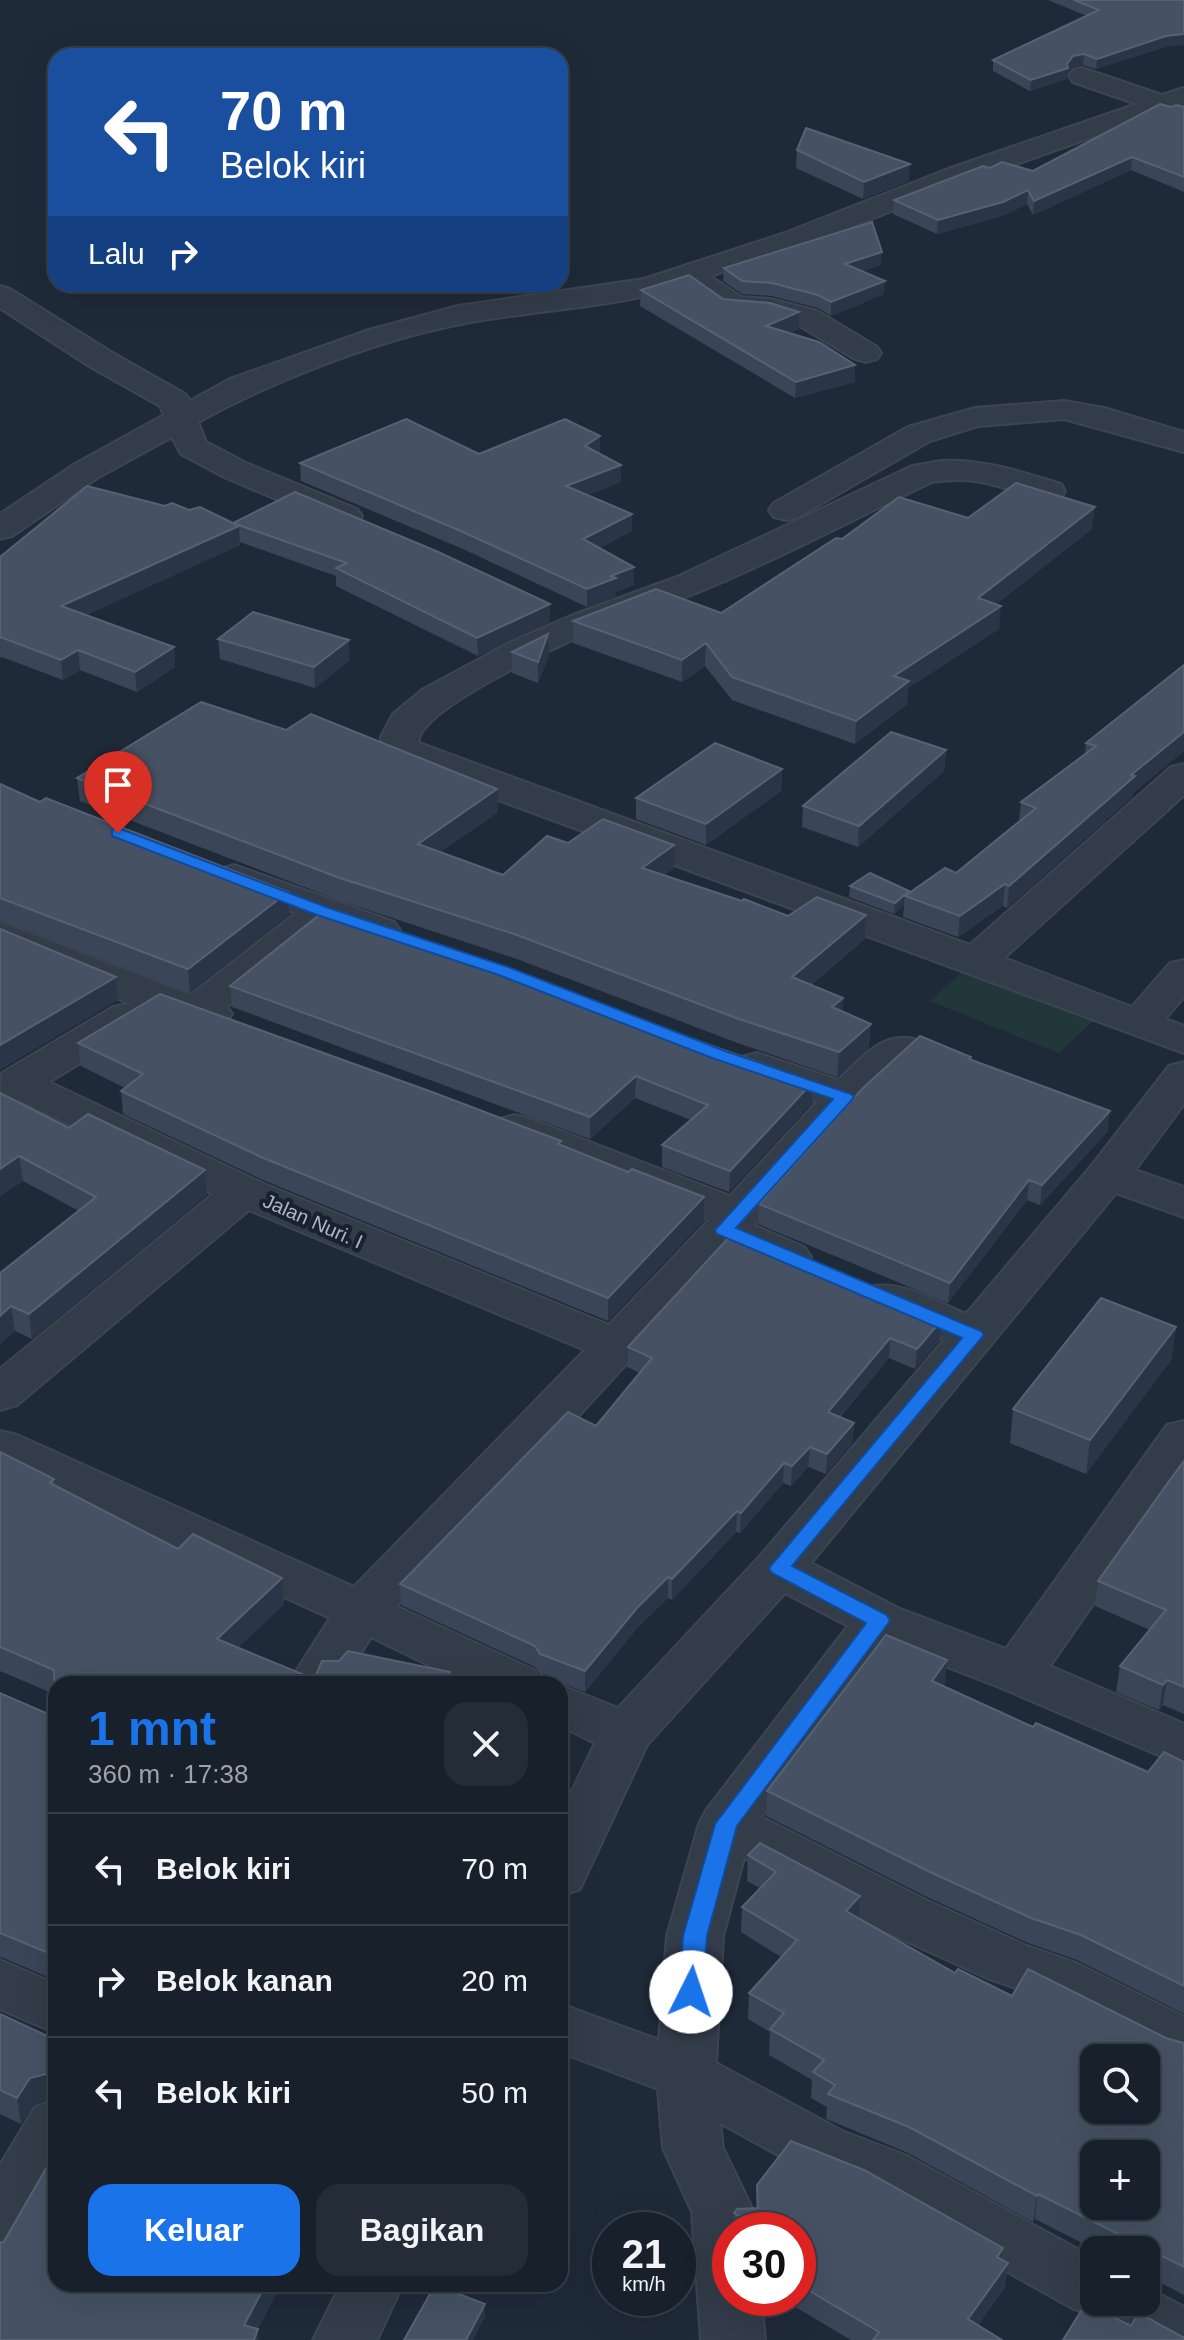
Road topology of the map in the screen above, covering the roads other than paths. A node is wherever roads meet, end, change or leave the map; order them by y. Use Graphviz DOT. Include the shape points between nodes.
graph roads {
  1 [pos="1082,76"];
  2 [pos="1167,100"];
  3 [pos="689,275"];
  4 [pos="0,295"];
  5 [pos="866,353"];
  6 [pos="181,417"];
  7 [pos="1184,442"];
  8 [pos="1049,491"];
  9 [pos="767,521"];
  10 [pos="0,529"];
  11 [pos="377,529"];
  12 [pos="542,602"];
  13 [pos="585,622"];
  14 [pos="1184,775"];
  15 [pos="199,864"];
  16 [pos="323,911"];
  17 [pos="0,934"];
  18 [pos="410,940"];
  19 [pos="976,961"];
  20 [pos="1184,972"];
  21 [pos="158,998"];
  22 [pos="198,1010"];
  23 [pos="1139,1024"];
  24 [pos="240,1025"];
  25 [pos="1184,1040"];
  26 [pos="899,1048"];
  27 [pos="719,1054"];
  28 [pos="1184,1075"];
  29 [pos="8,1087"];
  30 [pos="845,1097"];
  31 [pos="481,1115"];
  32 [pos="1108,1175"];
  33 [pos="245,1190"];
  34 [pos="1184,1203"];
  35 [pos="731,1223"];
  36 [pos="975,1335"];
  37 [pos="616,1345"];
  38 [pos="0,1394"];
  39 [pos="1184,1437"];
  40 [pos="0,1447"];
  41 [pos="1166,1496"];
  42 [pos="779,1568"];
  43 [pos="361,1611"];
  44 [pos="880,1621"];
  45 [pos="1017,1673"];
  46 [pos="319,1676"];
  47 [pos="498,1676"];
  48 [pos="568,1708"];
  49 [pos="626,1734"];
  50 [pos="1184,1746"];
  51 [pos="726,1824"];
  52 [pos="568,1857"];
  53 [pos="0,1983"];
  54 [pos="48,2006"];
  55 [pos="568,2031"];
  56 [pos="1184,2044"];
  57 [pos="686,2075"];
  58 [pos="48,2139"];
  59 [pos="0,2220"];
  60 [pos="1080,2281"];
  61 [pos="368,2292"];
  62 [pos="1142,2316"];
  63 [pos="1184,2339"];
  64 [pos="345,2340"];
  65 [pos="733,2340"];
  1 -- 2 [label="street"];
  2 -- 3 [label="street"];
  3 -- 5 [label="street" via="734,306 806,317"];
  3 -- 6 [label="street" via="649,287 458,315 380,336 241,386"];
  4 -- 6 [label="street" via="174,401"];
  6 -- 10 [label="street" via="86,471"];
  6 -- 11 [label="street" via="192,447 203,454"];
  7 -- 9 [label="street" via="1064,410 975,417 919,434"];
  8 -- 13 [label="street" via="989,472 954,467 924,473 689,584"];
  12 -- 13 [label="street"];
  13 -- 19 [label="street" via="435,698 406,722 401,747 411,755"];
  14 -- 19 [label="street"];
  15 -- 16 [label="street"];
  16 -- 18 [label="street"];
  16 -- 22 [label="street"];
  17 -- 21 [label="street"];
  19 -- 23 [label="street"];
  20 -- 23 [label="street"];
  21 -- 22 [label="street"];
  21 -- 29 [label="street"];
  22 -- 24 [label="street"];
  23 -- 25 [label="street"];
  26 -- 30 [label="street"];
  27 -- 30 [label="street"];
  28 -- 32 [label="street"];
  29 -- 33 [label="street, Jalan Nuri. I"];
  30 -- 35 [label="street"];
  31 -- 35 [label="street"];
  32 -- 34 [label="street"];
  32 -- 36 [label="street"];
  33 -- 37 [label="street, Jalan Nuri. I" via="452,1281"];
  33 -- 38 [label="street"];
  35 -- 36 [label="street" via="835,1276"];
  35 -- 37 [label="street"];
  36 -- 42 [label="street"];
  37 -- 43 [label="street"];
  39 -- 41 [label="street"];
  40 -- 43 [label="street"];
  41 -- 45 [label="street"];
  42 -- 44 [label="street"];
  42 -- 49 [label="street"];
  43 -- 46 [label="street"];
  43 -- 47 [label="street"];
  44 -- 45 [label="street"];
  44 -- 51 [label="street"];
  45 -- 50 [label="street"];
  48 -- 49 [label="street"];
  49 -- 52 [label="street"];
  51 -- 56 [label="street" via="906,1916 1056,1979"];
  51 -- 57 [label="street" via="695,1936"];
  53 -- 54 [label="street"];
  55 -- 57 [label="street"];
  57 -- 60 [label="street" via="821,2149 884,2173"];
  57 -- 65 [label="street" via="693,2148 723,2212"];
  58 -- 59 [label="street"];
  61 -- 64 [label="street"];
  62 -- 63 [label="street"];
}
